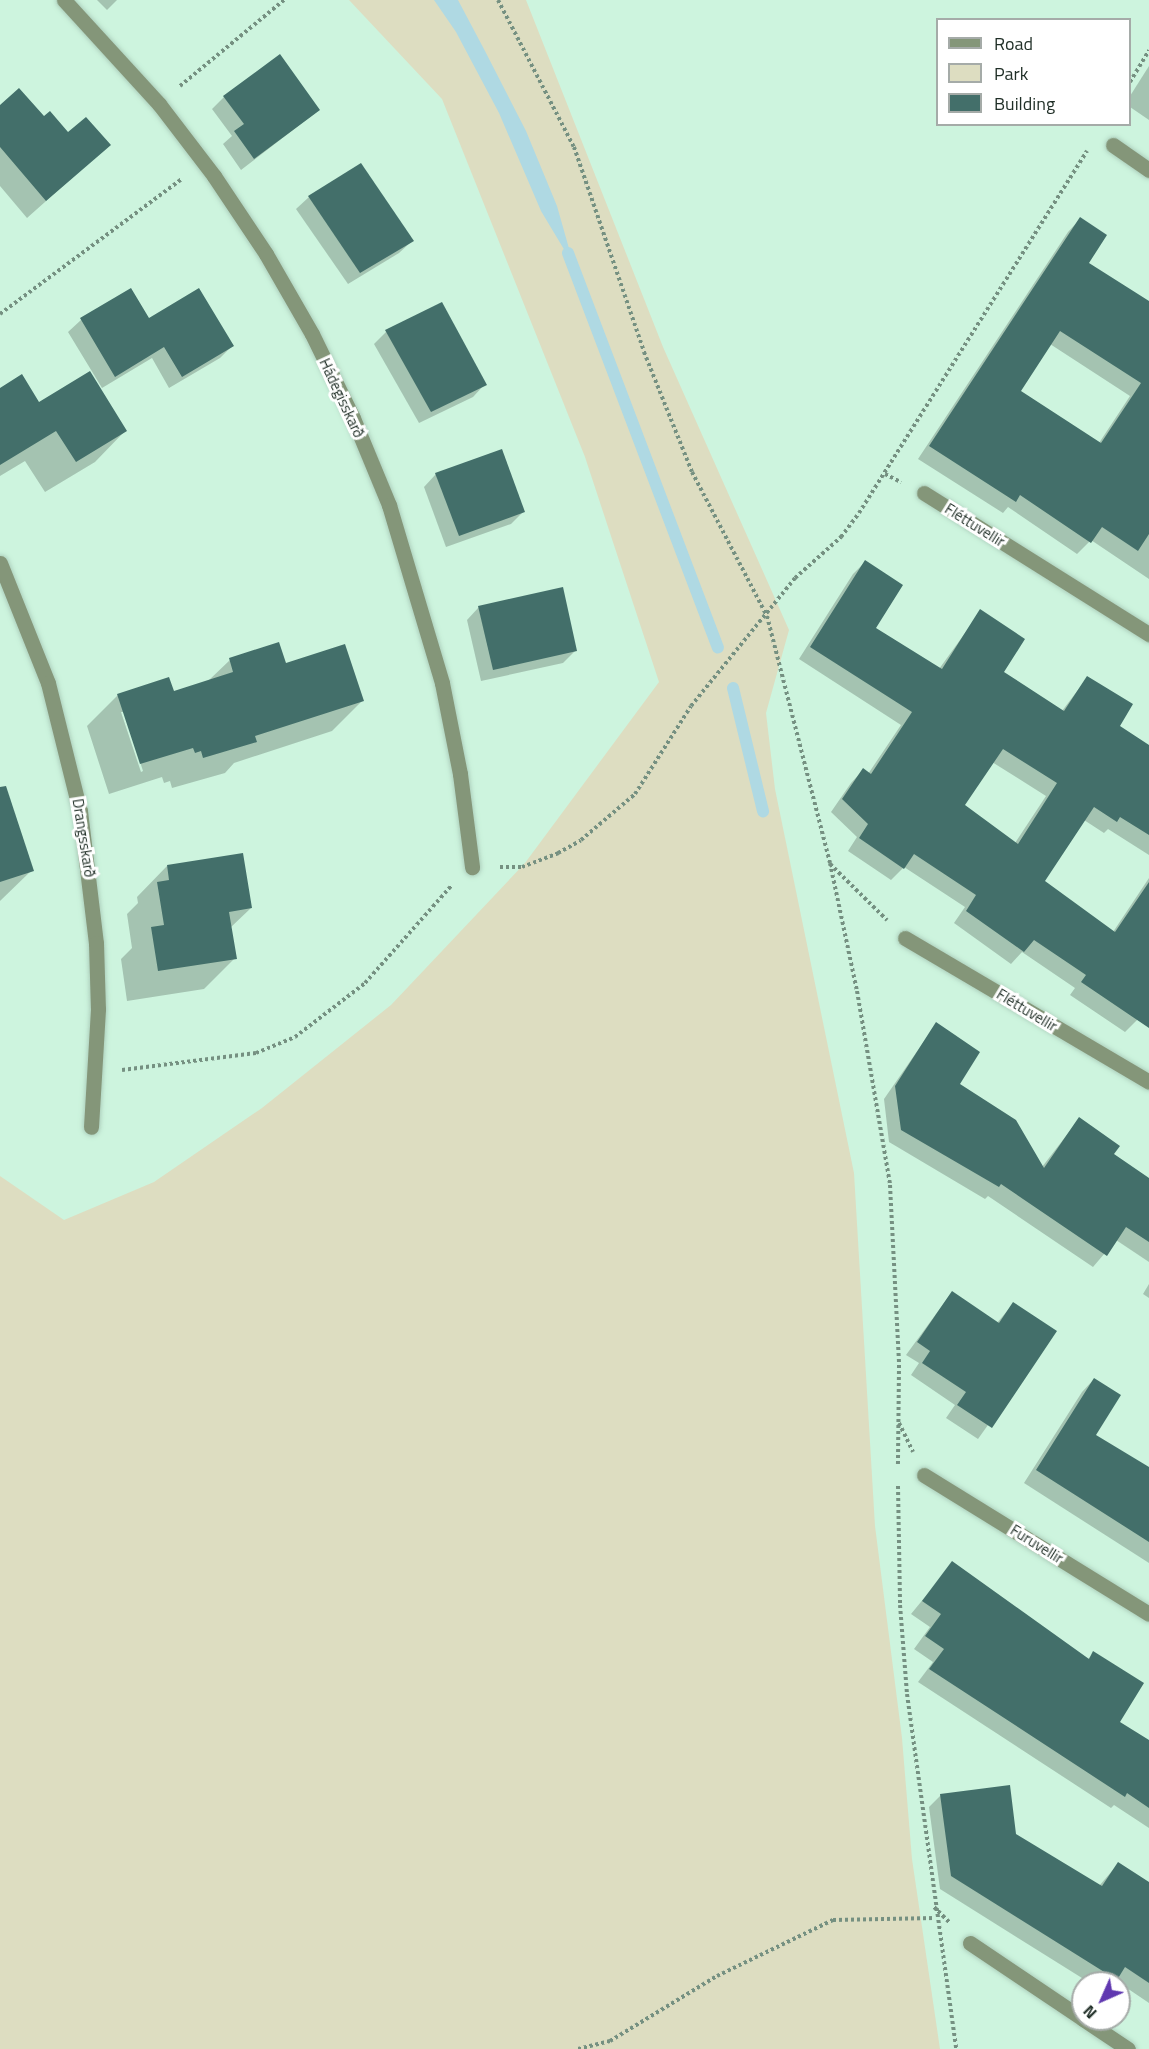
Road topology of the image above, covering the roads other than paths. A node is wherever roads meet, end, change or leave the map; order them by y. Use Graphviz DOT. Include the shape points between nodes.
graph roads {
  1 [pos="64,0"];
  2 [pos="1113,145"];
  3 [pos="1149,170"];
  4 [pos="924,493"];
  5 [pos="0,562"];
  6 [pos="1149,634"];
  7 [pos="472,867"];
  8 [pos="905,938"];
  9 [pos="1149,1082"];
  10 [pos="90,1127"];
  11 [pos="924,1475"];
  12 [pos="1149,1614"];
  13 [pos="970,1943"];
  14 [pos="1071,2011"];
  15 [pos="1101,2031"];
  16 [pos="1128,2049"];
  1 -- 7 [label="street, Hádegisskarð" via="159,104 204,162 266,254 312,334 389,504 418,593 442,683 460,774"];
  2 -- 3 [label="street"];
  4 -- 6 [label="street, Fléttuvellir"];
  5 -- 10 [label="street, Drangsskarð" via="48,683 80,812 96,943 95,1075"];
  8 -- 9 [label="street, Fléttuvellir"];
  11 -- 12 [label="street, Furuvellir"];
  13 -- 14 [label="street"];
  15 -- 16 [label="street"];
}
